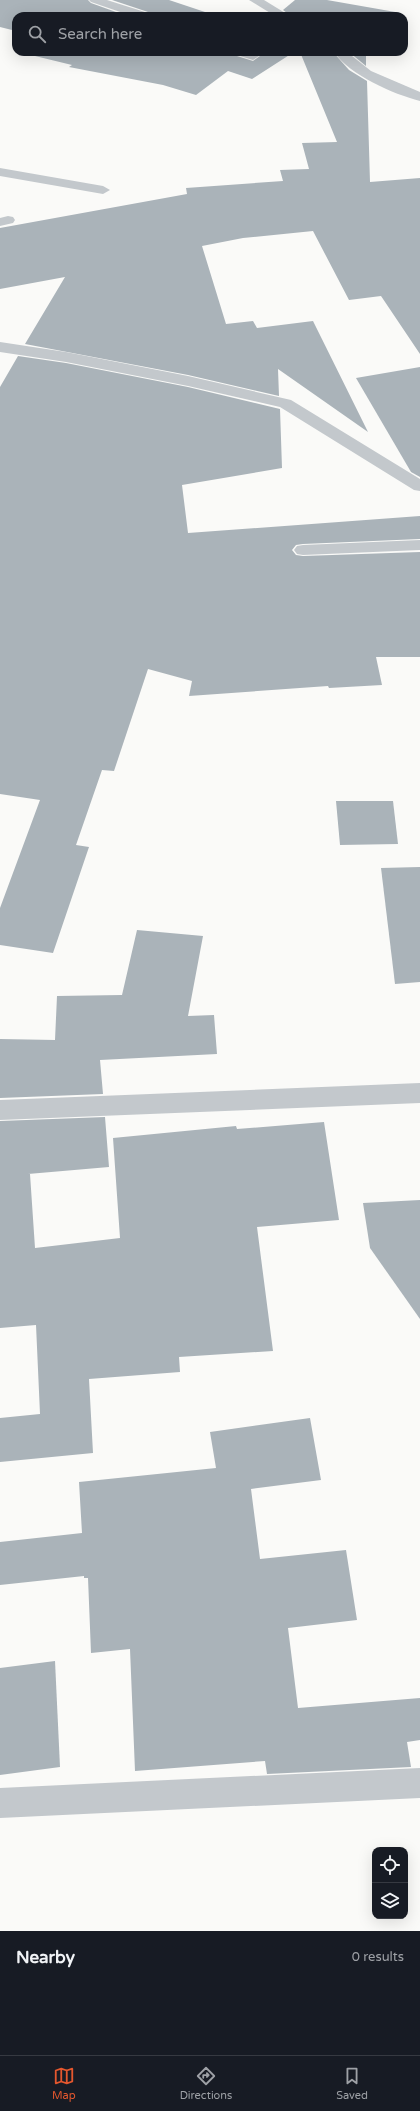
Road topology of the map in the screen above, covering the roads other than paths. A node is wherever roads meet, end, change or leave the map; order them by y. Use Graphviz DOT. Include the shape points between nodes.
graph roads {
  1 [pos="95,0"];
  2 [pos="255,0"];
  3 [pos="132,12"];
  4 [pos="277,12"];
  5 [pos="343,56"];
  6 [pos="420,97"];
  7 [pos="0,172"];
  8 [pos="103,190"];
  9 [pos="0,347"];
  10 [pos="420,486"];
  11 [pos="420,545"];
  12 [pos="303,550"];
  13 [pos="420,1093"];
  14 [pos="0,1110"];
  15 [pos="420,1783"];
  16 [pos="0,1803"];
  1 -- 3 [label="street"];
  2 -- 4 [label="street"];
  5 -- 6 [label="street" via="362,72"];
  7 -- 8 [label="street"];
  9 -- 10 [label="street" via="180,379 286,403"];
  11 -- 12 [label="street"];
  13 -- 14 [label="street"];
  15 -- 16 [label="street"];
}
